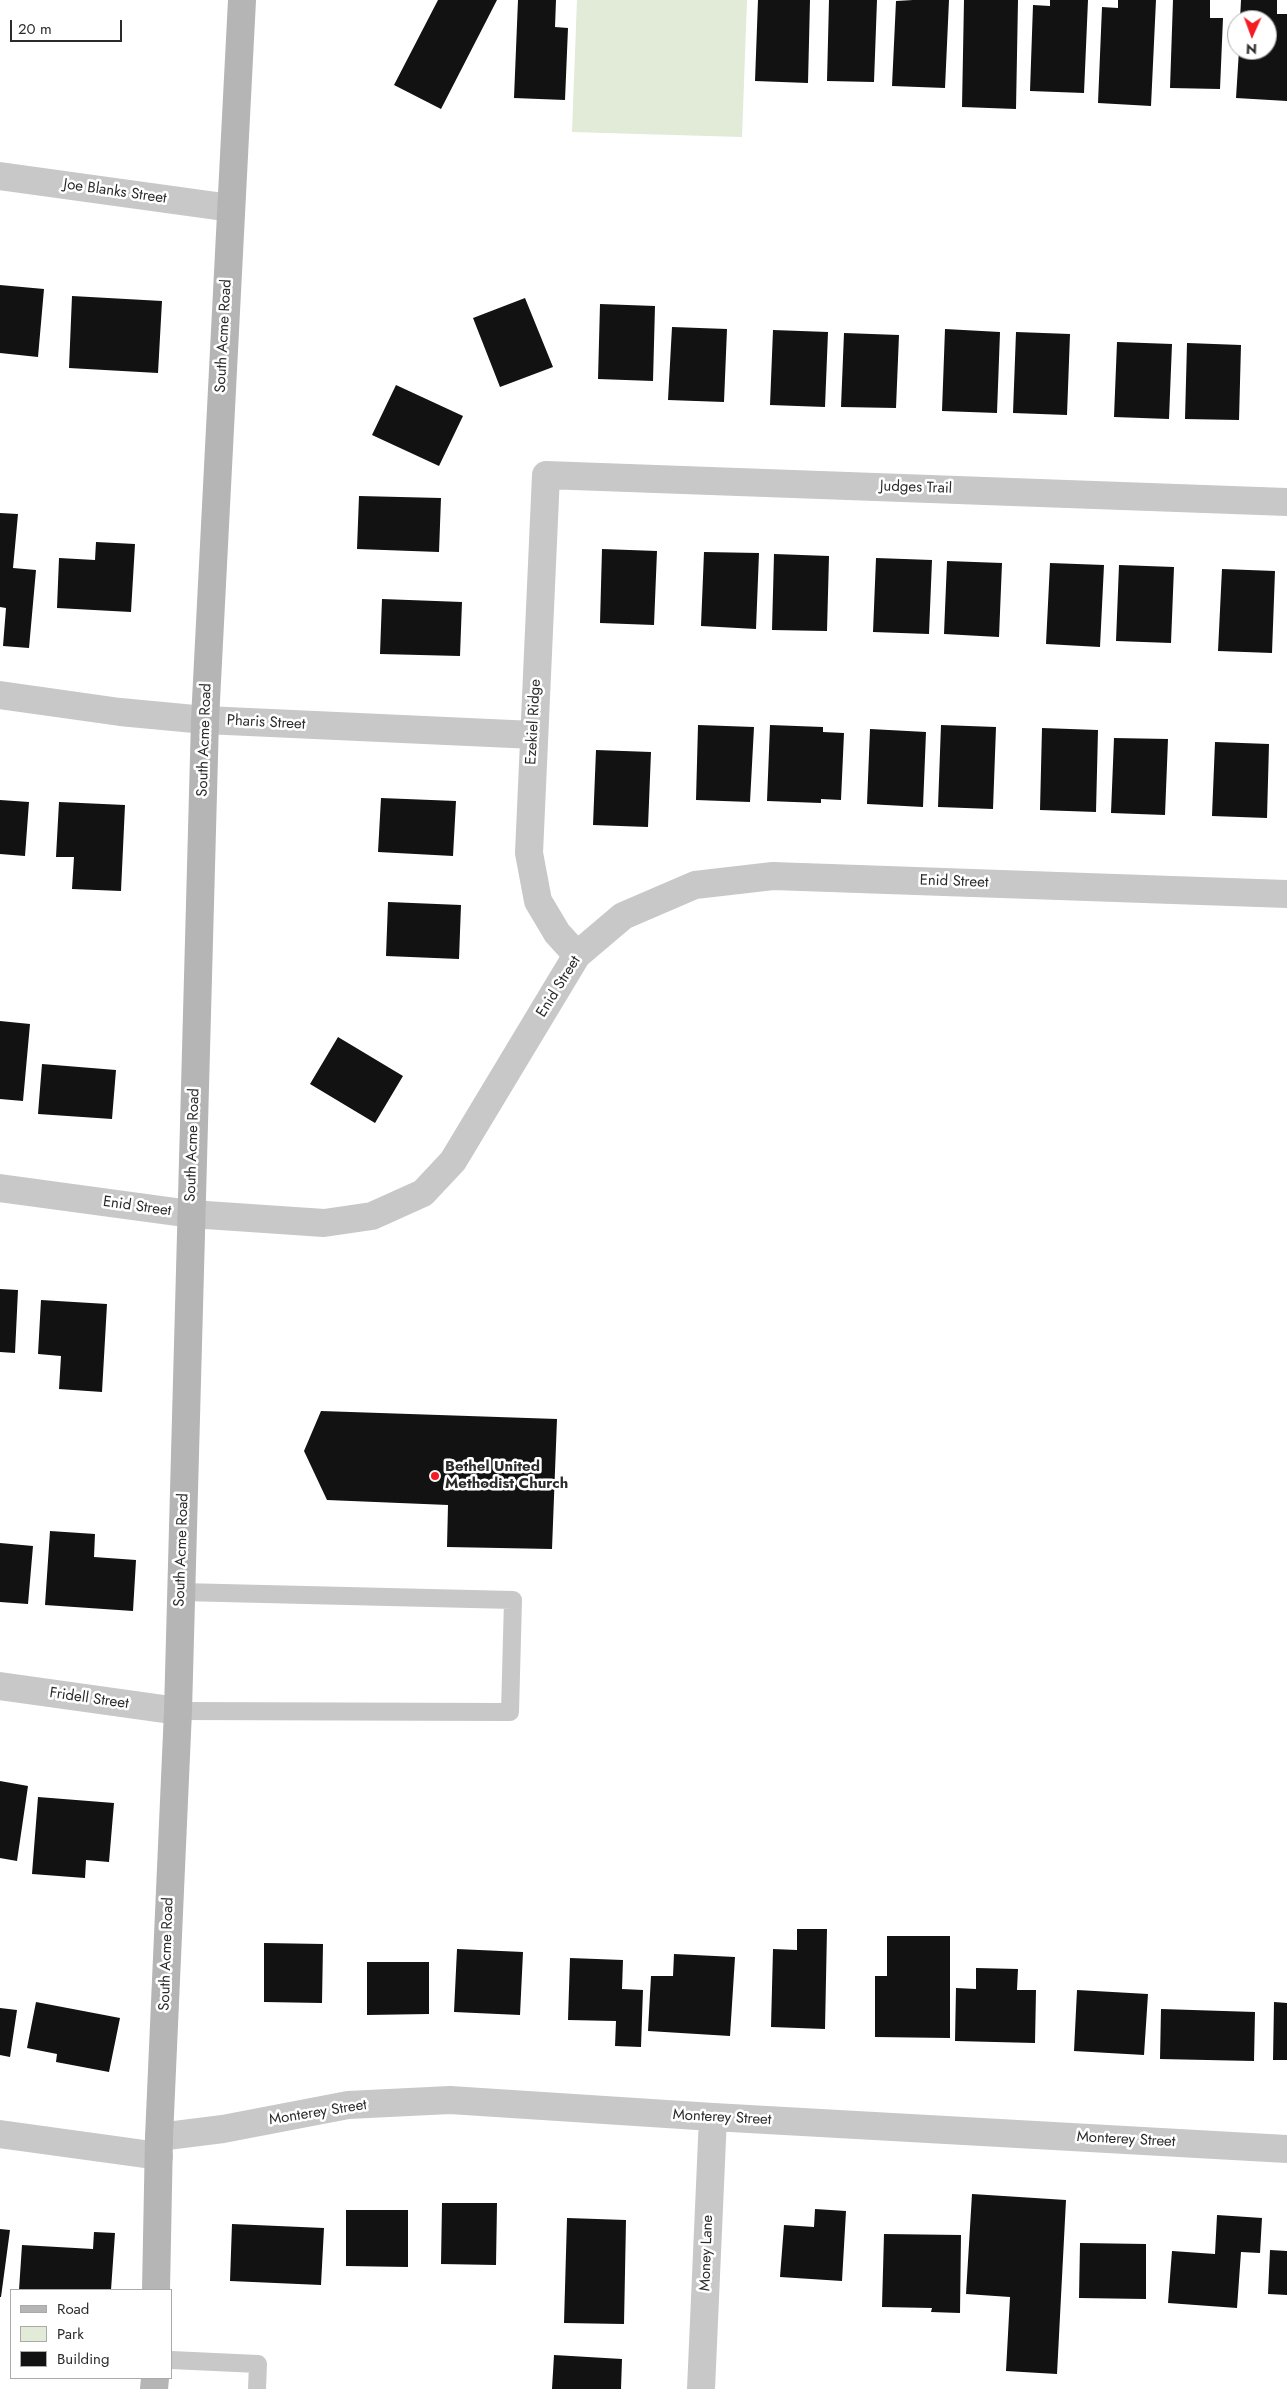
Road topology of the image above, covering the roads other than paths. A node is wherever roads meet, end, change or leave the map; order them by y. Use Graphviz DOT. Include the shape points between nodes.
graph roads {
  1 [pos="242,0"];
  2 [pos="0,176"];
  3 [pos="231,208"];
  4 [pos="546,475"];
  5 [pos="1287,502"];
  6 [pos="0,695"];
  7 [pos="205,720"];
  8 [pos="534,735"];
  9 [pos="1287,894"];
  10 [pos="577,955"];
  11 [pos="0,1188"];
  12 [pos="191,1214"];
  13 [pos="181,1592"];
  14 [pos="0,1686"];
  15 [pos="178,1712"];
  16 [pos="713,2118"];
  17 [pos="0,2134"];
  18 [pos="159,2146"];
  19 [pos="1287,2149"];
  20 [pos="156,2289"];
  21 [pos="172,2360"];
  22 [pos="257,2389"];
  23 [pos="701,2389"];
  1 -- 3 [label="street, South Acme Road"];
  2 -- 3 [label="street, Joe Blanks Street"];
  3 -- 7 [label="street, South Acme Road"];
  4 -- 5 [label="street, Judges Trail"];
  4 -- 8 [label="street, Ezekiel Ridge"];
  6 -- 7 [label="street, Pharis Street"];
  7 -- 8 [label="street, Pharis Street"];
  7 -- 12 [label="street, South Acme Road"];
  8 -- 10 [label="street, Ezekiel Ridge" via="529,852 538,901 556,933"];
  9 -- 10 [label="street, Enid Street" via="773,876 695,885 623,916"];
  10 -- 12 [label="street, Enid Street" via="452,1161 424,1193 372,1216 324,1223"];
  11 -- 12 [label="street, Enid Street"];
  12 -- 13 [label="street, South Acme Road"];
  13 -- 15 [label="street, South Acme Road"];
  13 -- 15 [label="lane" via="514,1600 510,1712"];
  14 -- 15 [label="street, Fridell Street"];
  15 -- 18 [label="street, South Acme Road"];
  16 -- 18 [label="street, Monterey Street" via="450,2100 348,2105 223,2129"];
  16 -- 19 [label="street, Monterey Street"];
  16 -- 23 [label="street, Money Lane"];
  17 -- 18 [label="street, Monterey Street"];
  18 -- 20 [label="street, South Acme Road"];
  21 -- 22 [label="lane" via="258,2364"];
}
